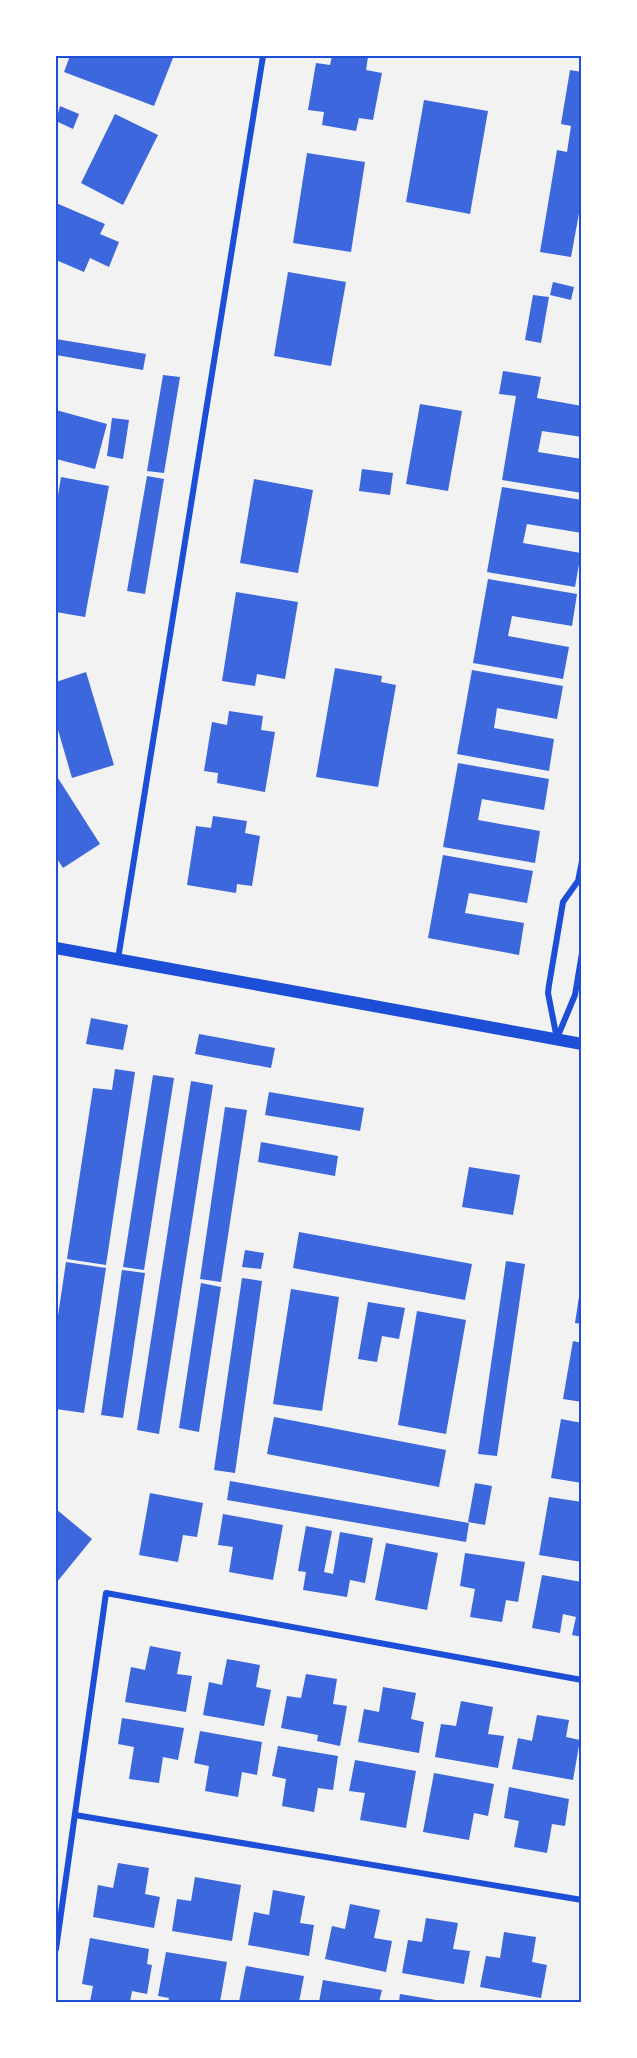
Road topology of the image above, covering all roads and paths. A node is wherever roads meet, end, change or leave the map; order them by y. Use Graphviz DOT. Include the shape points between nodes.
graph roads {
  1 [pos="263,56"];
  2 [pos="582,861"];
  3 [pos="580,884"];
  4 [pos="56,948"];
  5 [pos="582,953"];
  6 [pos="118,959"];
  7 [pos="556,1039"];
  8 [pos="582,1044"];
  9 [pos="582,1680"];
  10 [pos="75,1815"];
  11 [pos="582,1900"];
  12 [pos="56,1948"];
  1 -- 6 [label="street"];
  2 -- 3 [label="street"];
  3 -- 7 [label="street" via="563,902 549,985"];
  4 -- 6 [label="main road"];
  5 -- 7 [label="street" via="575,995"];
  6 -- 7 [label="main road"];
  7 -- 8 [label="main road"];
  9 -- 10 [label="street" via="106,1593"];
  10 -- 11 [label="street"];
  10 -- 12 [label="street"];
}
